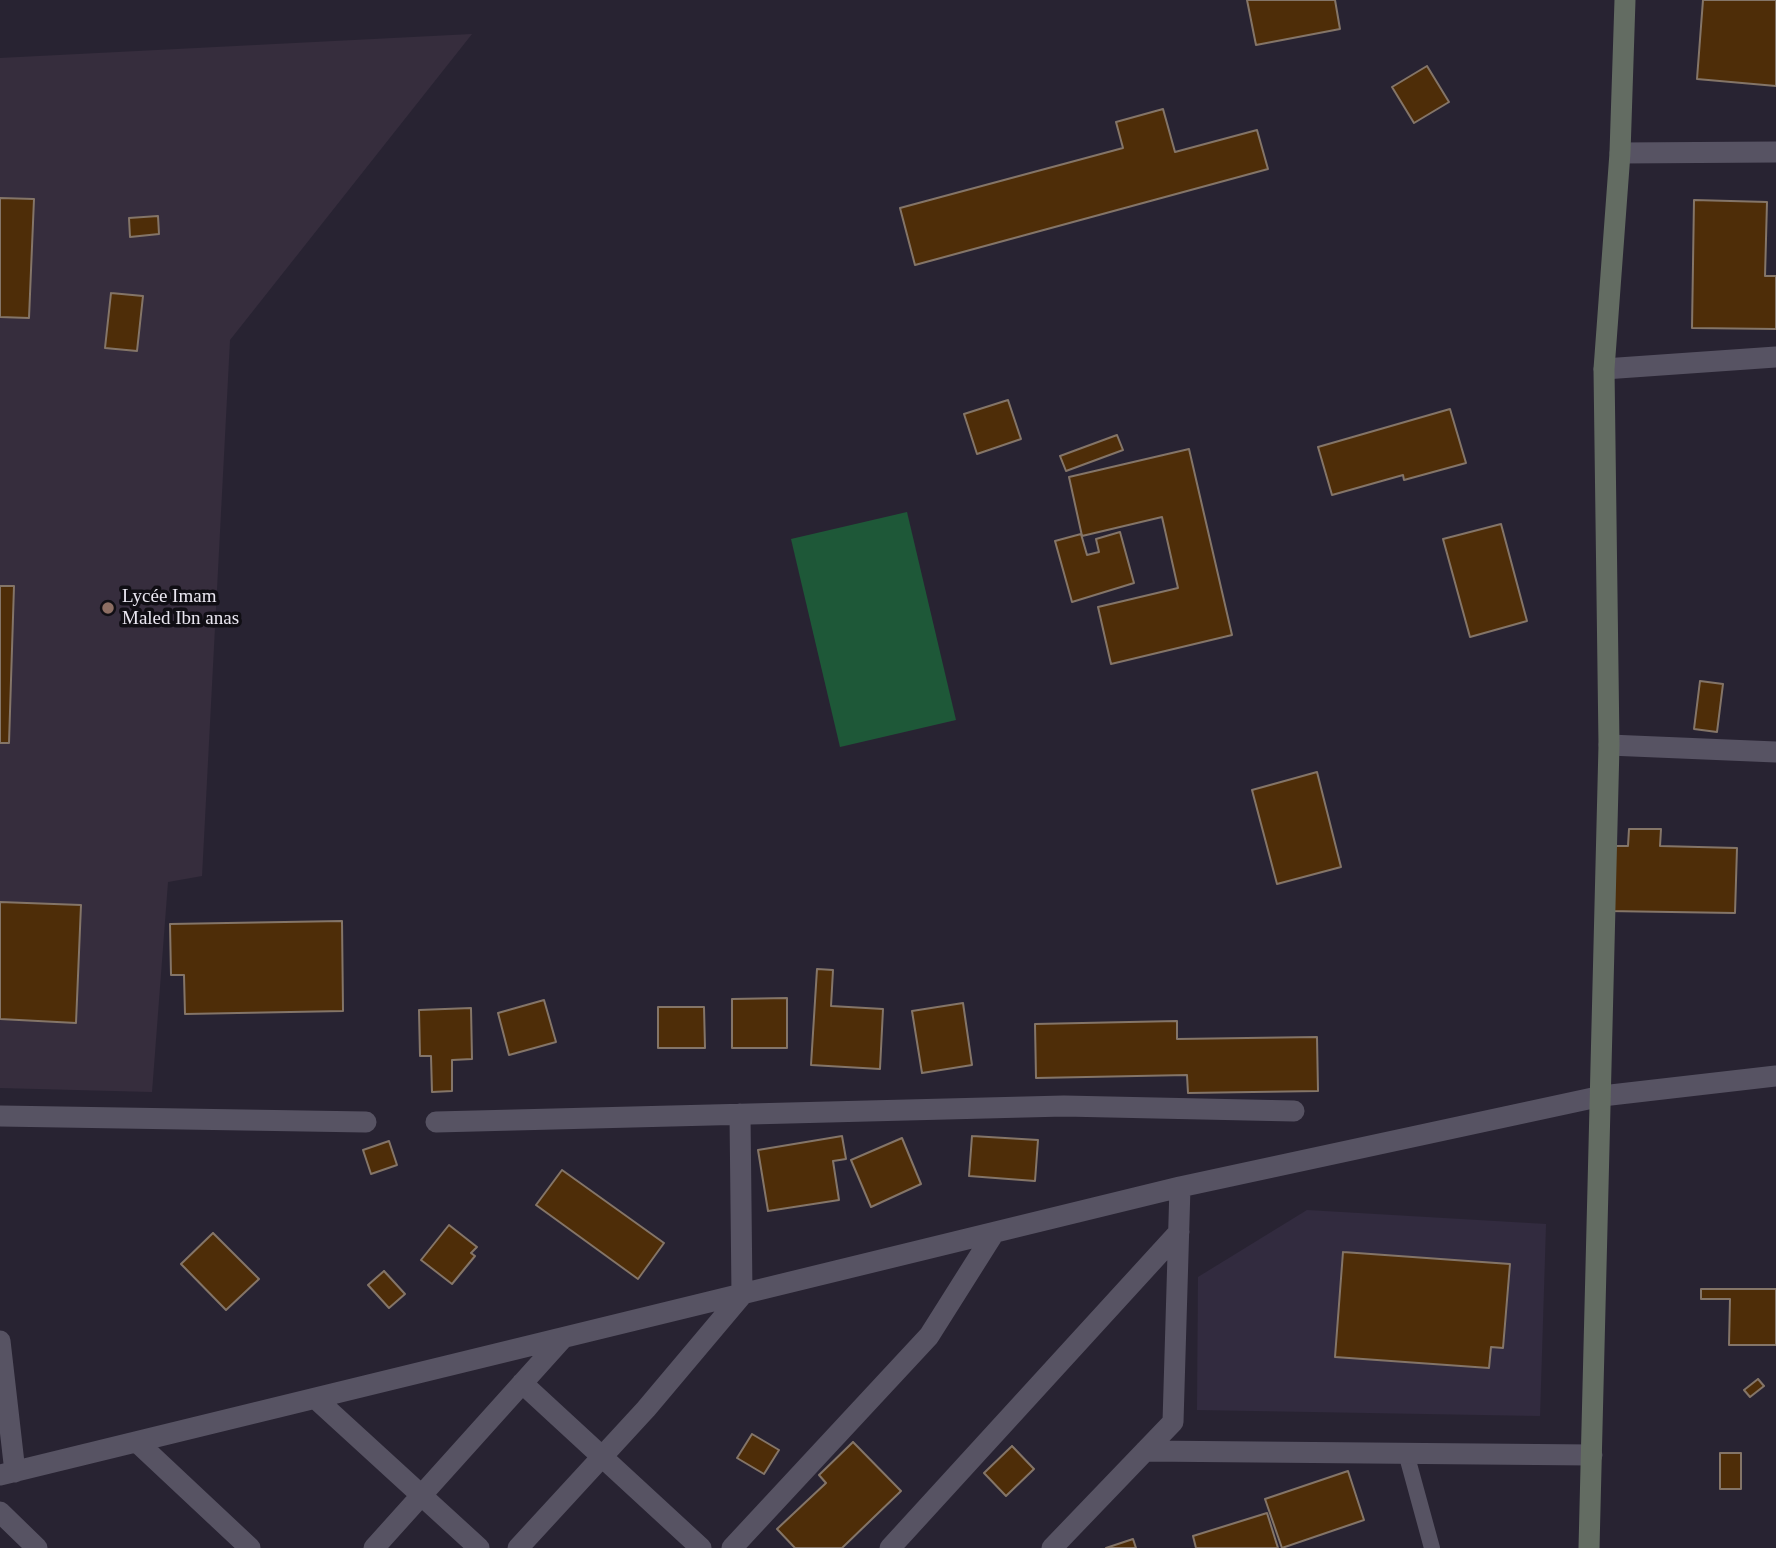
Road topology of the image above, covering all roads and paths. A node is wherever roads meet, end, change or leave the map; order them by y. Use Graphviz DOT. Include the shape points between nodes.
graph roads {
  1 [pos="1625,0"];
  2 [pos="1776,152"];
  3 [pos="1620,153"];
  4 [pos="1776,357"];
  5 [pos="1604,369"];
  6 [pos="1609,746"];
  7 [pos="1776,752"];
  8 [pos="1776,1076"];
  9 [pos="1602,1096"];
  10 [pos="1294,1111"];
  11 [pos="740,1114"];
  12 [pos="0,1116"];
  13 [pos="366,1122"];
  14 [pos="436,1122"];
  15 [pos="1180,1187"];
  16 [pos="994,1233"];
  17 [pos="1179,1233"];
  18 [pos="742,1294"];
  19 [pos="563,1338"];
  20 [pos="0,1341"];
  21 [pos="522,1382"];
  22 [pos="315,1398"];
  23 [pos="136,1442"];
  24 [pos="1145,1451"];
  25 [pos="1406,1453"];
  26 [pos="1592,1455"];
  27 [pos="603,1457"];
  28 [pos="8,1473"];
  29 [pos="421,1494"];
  30 [pos="0,1512"];
  31 [pos="37,1548"];
  32 [pos="250,1548"];
  33 [pos="374,1548"];
  34 [pos="479,1548"];
  35 [pos="518,1548"];
  36 [pos="701,1548"];
  37 [pos="732,1548"];
  38 [pos="890,1548"];
  39 [pos="1052,1548"];
  40 [pos="1432,1548"];
  41 [pos="1589,1548"];
  1 -- 3 [label="main road"];
  2 -- 3 [label="street"];
  3 -- 5 [label="main road"];
  4 -- 5 [label="street"];
  5 -- 6 [label="main road"];
  6 -- 7 [label="street"];
  6 -- 9 [label="main road"];
  8 -- 9 [label="street"];
  9 -- 15 [label="street"];
  9 -- 26 [label="main road"];
  10 -- 11 [label="street" via="1065,1106"];
  11 -- 14 [label="street"];
  11 -- 18 [label="street"];
  12 -- 13 [label="street"];
  15 -- 16 [label="street"];
  15 -- 17 [label="street"];
  16 -- 18 [label="street"];
  16 -- 37 [label="street" via="929,1336"];
  17 -- 24 [label="street" via="1173,1422"];
  17 -- 38 [label="street"];
  18 -- 19 [label="street"];
  18 -- 27 [label="street"];
  19 -- 21 [label="street"];
  19 -- 22 [label="street"];
  20 -- 28 [label="street"];
  21 -- 27 [label="street"];
  21 -- 29 [label="street"];
  22 -- 23 [label="street"];
  22 -- 29 [label="street"];
  23 -- 28 [label="street"];
  23 -- 32 [label="street"];
  24 -- 25 [label="street"];
  24 -- 39 [label="street"];
  25 -- 26 [label="street"];
  25 -- 40 [label="lane"];
  26 -- 41 [label="main road"];
  27 -- 35 [label="street"];
  27 -- 36 [label="street"];
  29 -- 33 [label="street"];
  29 -- 34 [label="street"];
  30 -- 31 [label="street"];
}
